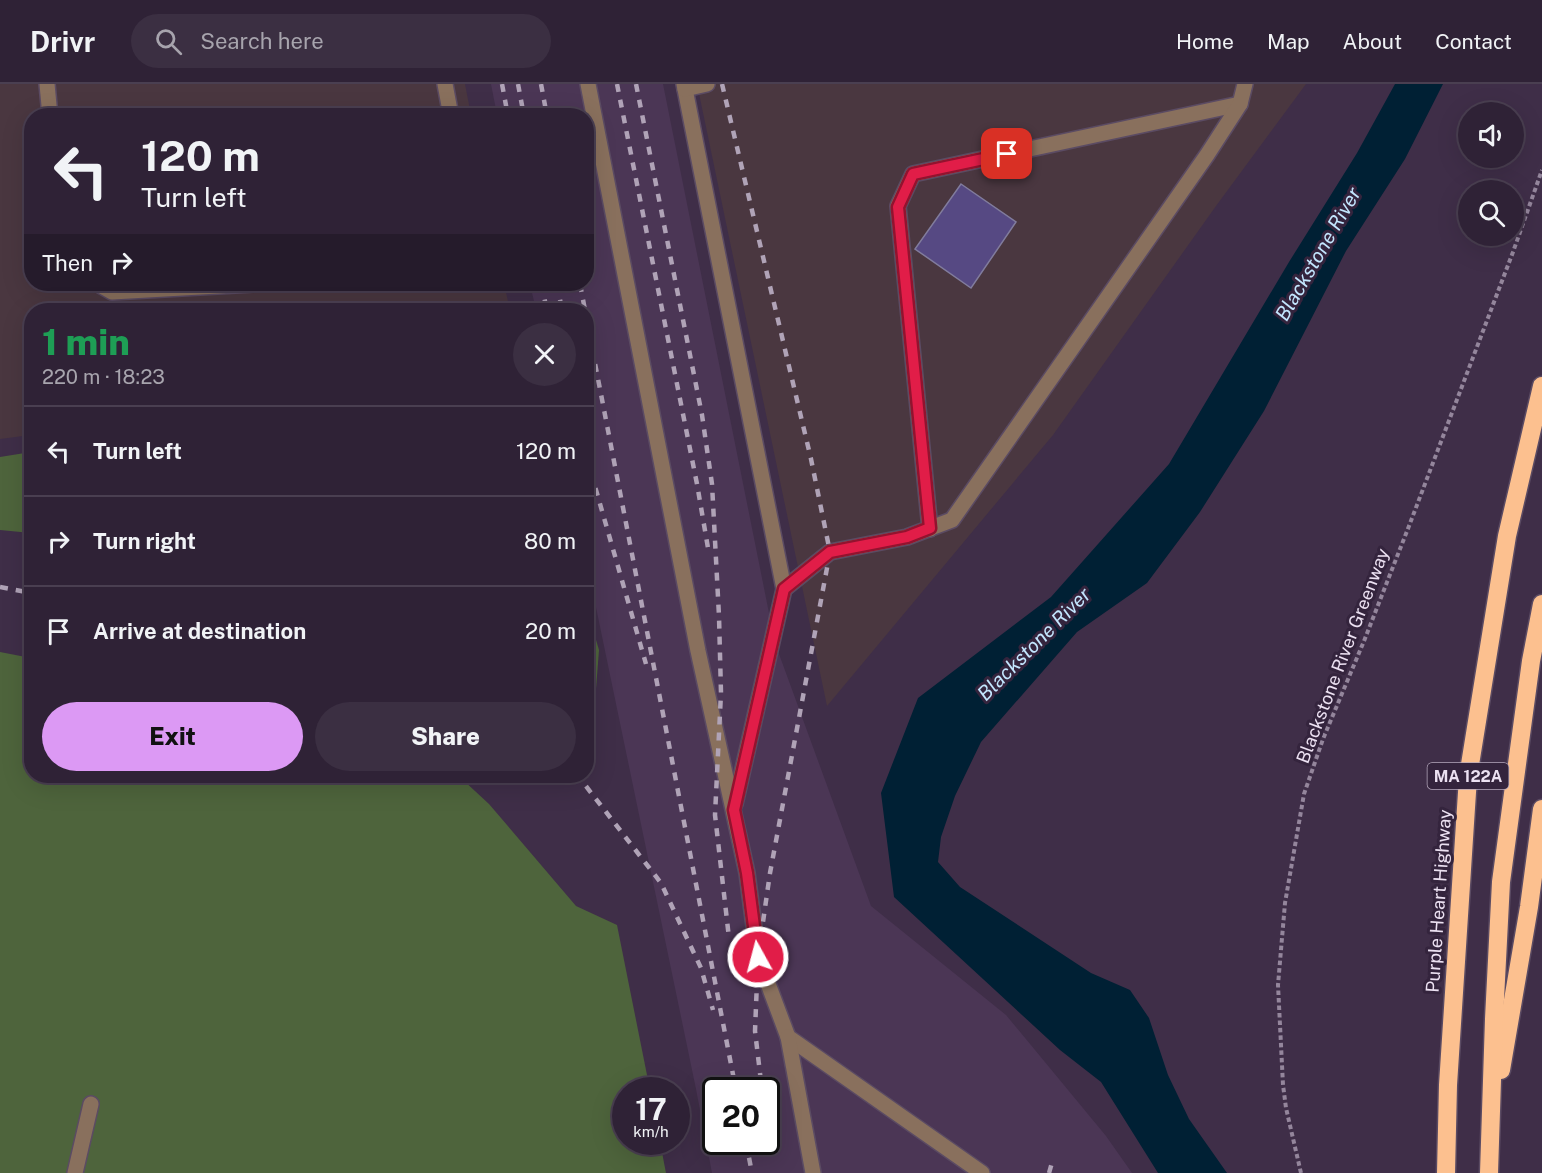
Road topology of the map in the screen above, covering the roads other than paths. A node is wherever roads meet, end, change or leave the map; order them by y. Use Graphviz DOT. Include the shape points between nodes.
graph roads {
  1 [pos="47,84"];
  2 [pos="445,84"];
  3 [pos="588,84"];
  4 [pos="707,84"];
  5 [pos="1245,84"];
  6 [pos="685,86"];
  7 [pos="1240,104"];
  8 [pos="49,108"];
  9 [pos="450,108"];
  10 [pos="593,108"];
  11 [pos="594,115"];
  12 [pos="110,291"];
  13 [pos="130,291"];
  14 [pos="1542,386"];
  15 [pos="930,528"];
  16 [pos="784,589"];
  17 [pos="1542,604"];
  18 [pos="1542,809"];
  19 [pos="734,810"];
  20 [pos="788,1037"];
  21 [pos="91,1104"];
  22 [pos="1489,1140"];
  23 [pos="75,1173"];
  24 [pos="813,1173"];
  25 [pos="982,1173"];
  26 [pos="1446,1173"];
  27 [pos="1489,1173"];
  1 -- 8 [label="lane"];
  2 -- 9 [label="lane"];
  3 -- 10 [label="lane"];
  4 -- 6 [label="lane"];
  5 -- 7 [label="lane"];
  6 -- 16 [label="lane"];
  7 -- 15 [label="lane" via="952,520"];
  7 -- 15 [label="lane" via="913,174 898,207"];
  11 -- 19 [label="lane" via="698,651"];
  12 -- 13 [label="lane"];
  14 -- 26 [label="highway, Purple Heart Highway / MA 122A" via="1507,536 1468,777"];
  15 -- 16 [label="lane" via="907,537 830,552"];
  16 -- 19 [label="lane"];
  17 -- 22 [label="highway, MA 122A" via="1501,882"];
  18 -- 22 [label="highway"];
  19 -- 20 [label="lane" via="758,957"];
  20 -- 24 [label="lane"];
  20 -- 25 [label="lane"];
  21 -- 23 [label="lane"];
  22 -- 27 [label="highway, MA 122A"];
}
